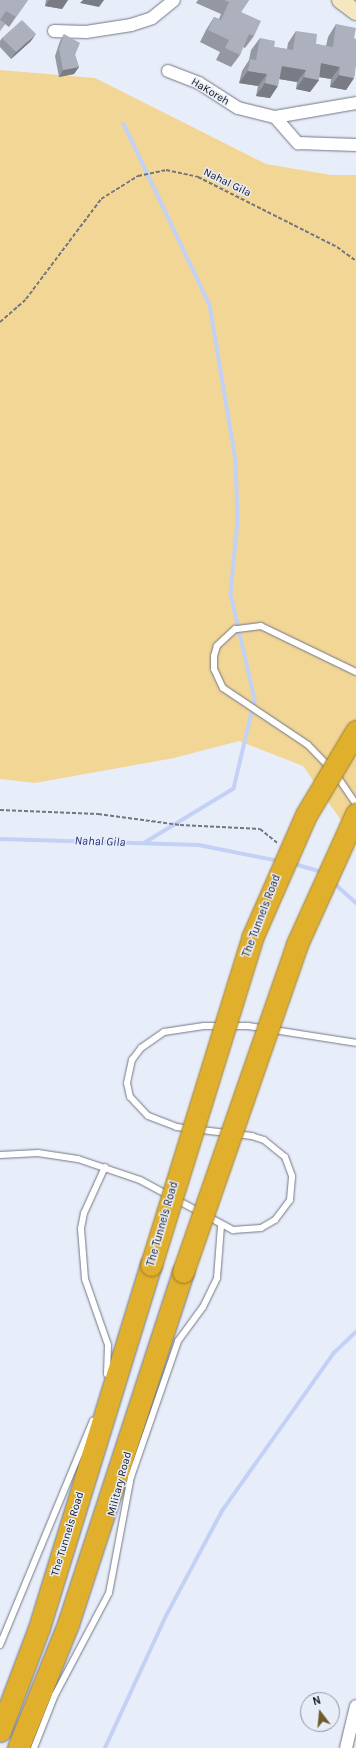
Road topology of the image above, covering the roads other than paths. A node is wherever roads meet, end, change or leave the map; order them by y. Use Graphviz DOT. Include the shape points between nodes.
graph roads {
  1 [pos="174,0"];
  2 [pos="54,31"];
  3 [pos="168,71"];
  4 [pos="356,103"];
  5 [pos="275,117"];
  6 [pos="356,145"];
  7 [pos="356,672"];
  8 [pos="356,731"];
  9 [pos="356,804"];
  10 [pos="356,814"];
  11 [pos="356,1044"];
  12 [pos="0,1155"];
  13 [pos="105,1167"];
  14 [pos="221,1226"];
  15 [pos="99,1405"];
  16 [pos="96,1412"];
  17 [pos="0,1645"];
  18 [pos="356,1706"];
  19 [pos="0,1731"];
  20 [pos="18,1748"];
  21 [pos="34,1748"];
  22 [pos="346,1748"];
  1 -- 2 [label="street" via="152,18 131,25 86,32"];
  3 -- 5 [label="street, HaKoreh" via="199,83 238,108"];
  4 -- 5 [label="street, HaKoreh"];
  5 -- 6 [label="street" via="298,143"];
  7 -- 9 [label="lane" via="261,626 234,629 217,646 214,656 214,669 222,688 308,745 335,773"];
  8 -- 19 [label="highway, The Tunnels Road, bridge" via="306,815 252,938 39,1628"];
  10 -- 20 [label="highway, bridge" via="297,944 183,1272 68,1624"];
  11 -- 14 [label="lane" via="248,1026 204,1026 164,1032 140,1048 132,1060 127,1083 130,1097 143,1112 177,1127 264,1140 278,1149 289,1166 292,1187 290,1200 275,1220 245,1231"];
  12 -- 13 [label="lane" via="56,1154"];
  13 -- 14 [label="lane" via="140,1180"];
  13 -- 15 [label="lane" via="84,1213 81,1229 85,1279 110,1354"];
  14 -- 21 [label="lane, Military Road" via="217,1278 203,1307 178,1341 129,1483 109,1593 55,1695"];
  16 -- 17 [label="lane"];
  18 -- 22 [label="street"];
}
